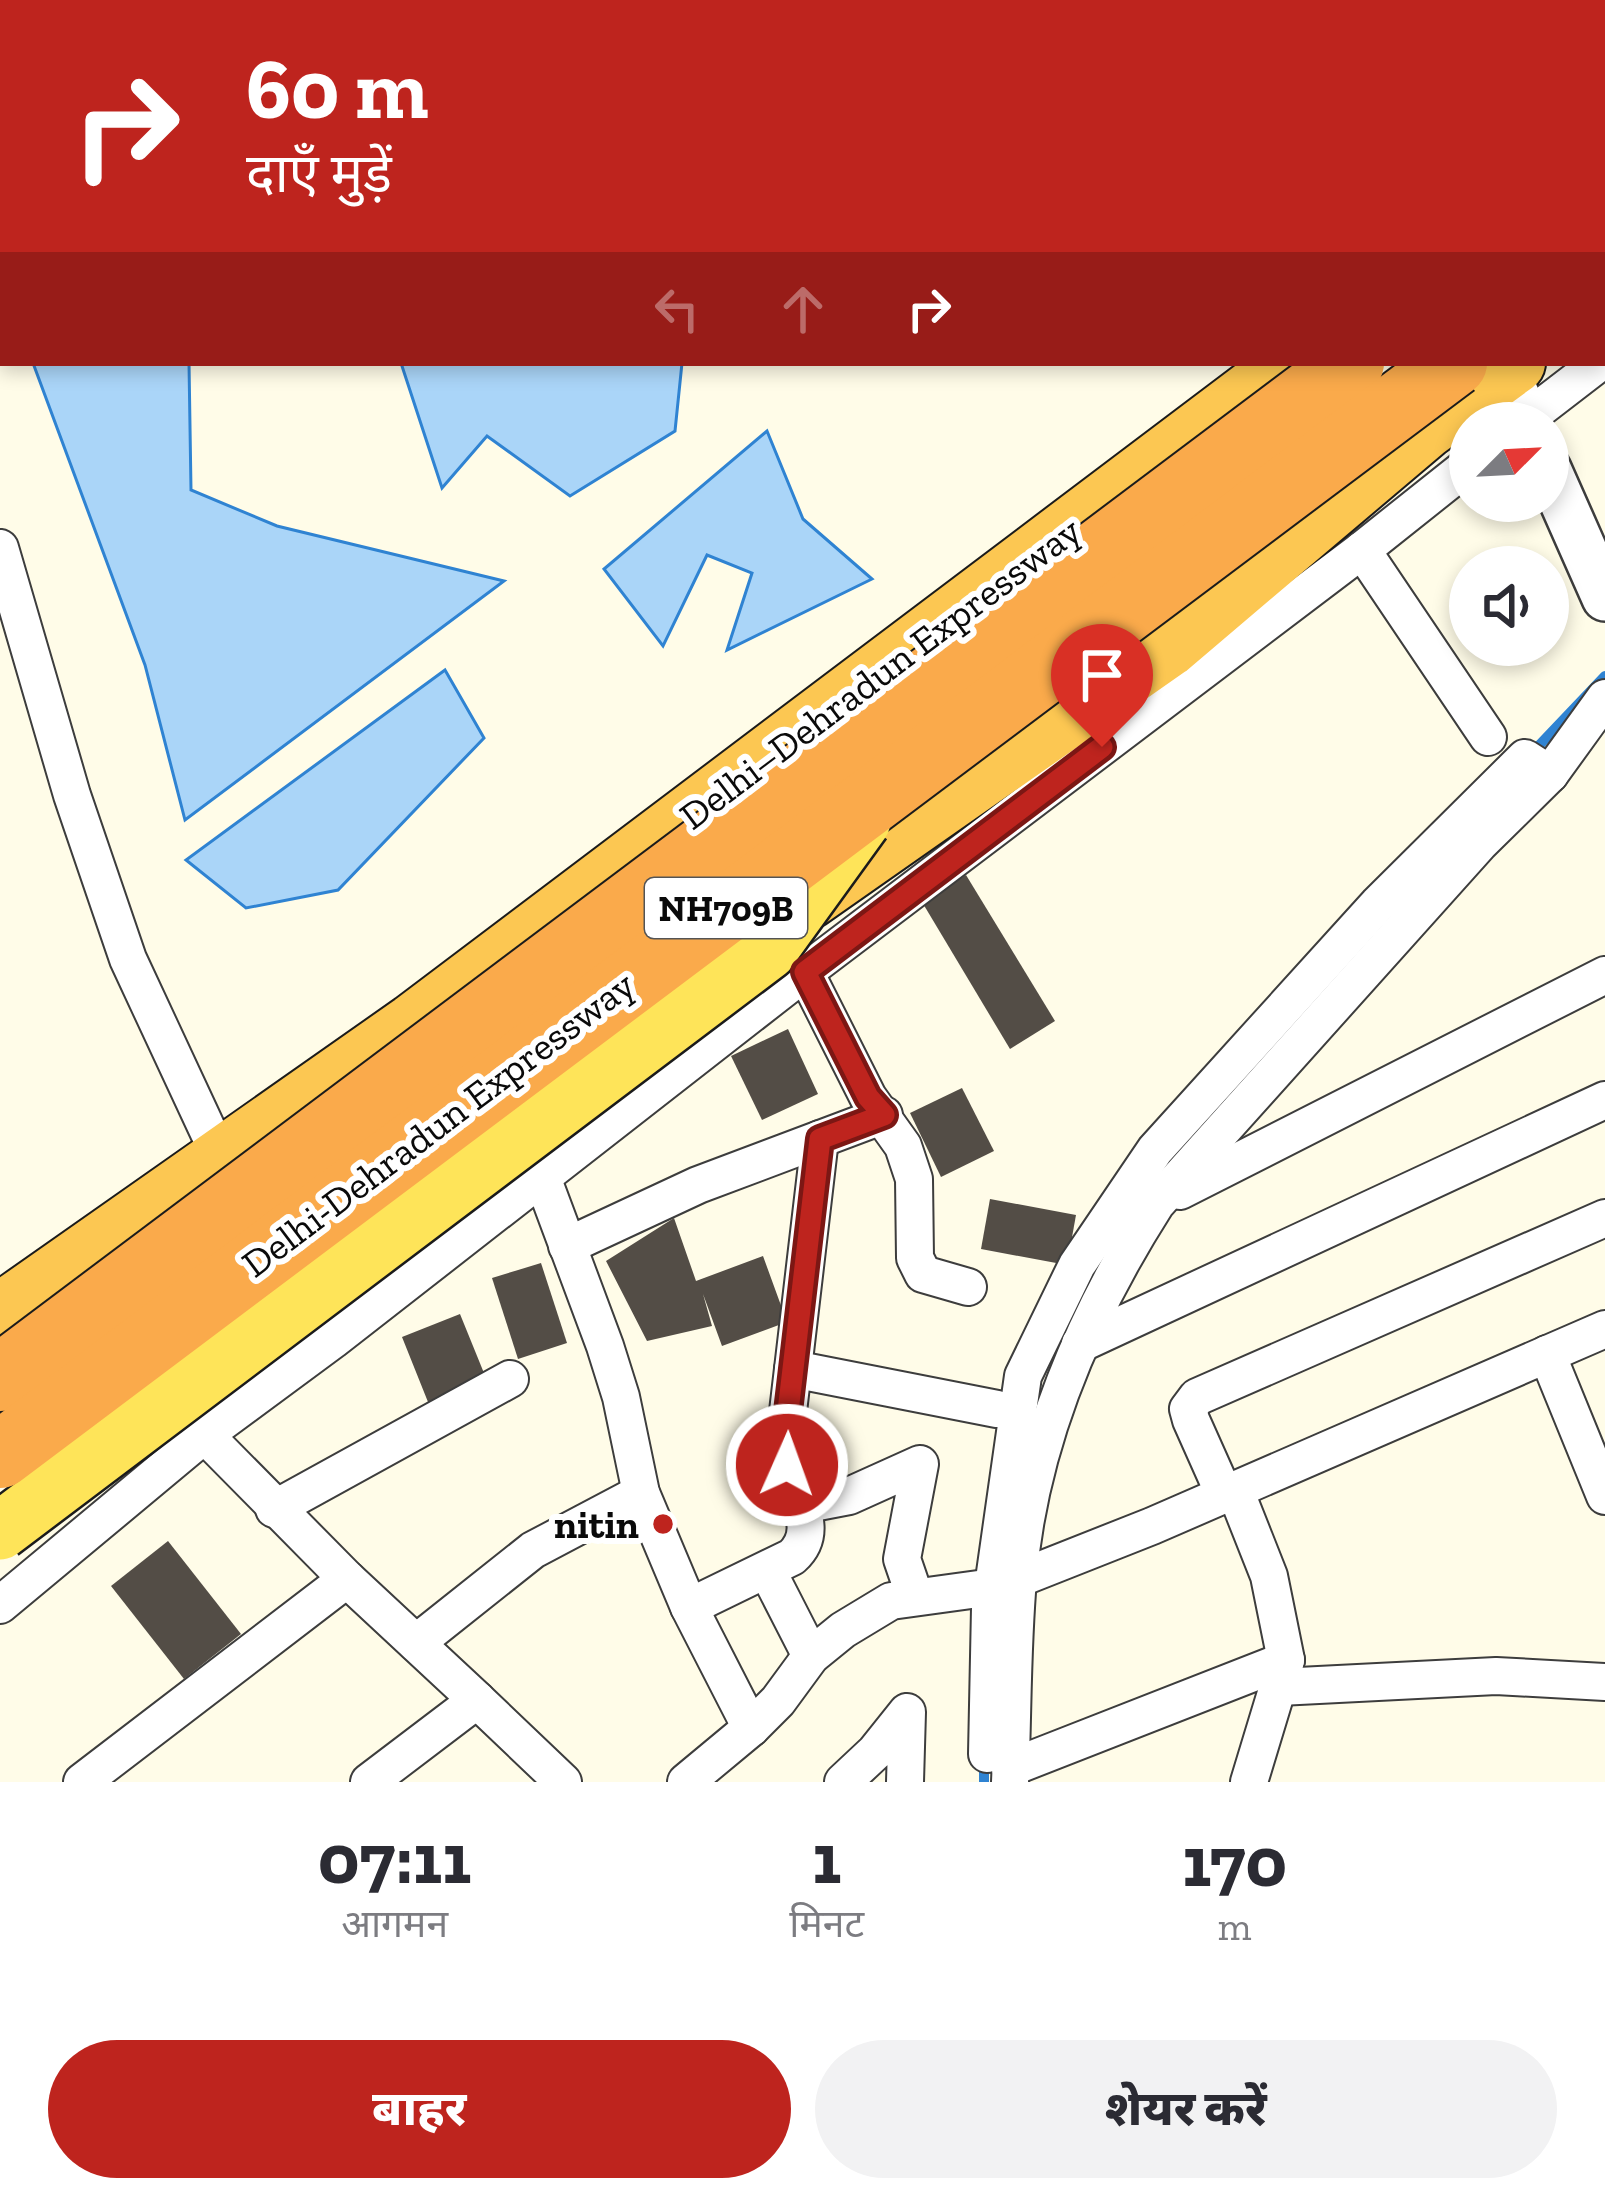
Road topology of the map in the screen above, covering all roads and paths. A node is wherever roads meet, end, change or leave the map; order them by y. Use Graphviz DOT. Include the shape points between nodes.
graph roads {
  1 [pos="1285,366"];
  2 [pos="1348,366"];
  3 [pos="1582,366"];
  4 [pos="1507,389"];
  5 [pos="1449,481"];
  6 [pos="1569,517"];
  7 [pos="0,548"];
  8 [pos="1362,550"];
  9 [pos="1605,598"];
  10 [pos="1605,698"];
  11 [pos="1488,737"];
  12 [pos="886,788"];
  13 [pos="805,972"];
  14 [pos="1605,975"];
  15 [pos="1605,1100"];
  16 [pos="884,1115"];
  17 [pos="820,1139"];
  18 [pos="225,1158"];
  19 [pos="542,1177"];
  20 [pos="1144,1194"];
  21 [pos="1605,1218"];
  22 [pos="567,1246"];
  23 [pos="316,1261"];
  24 [pos="968,1287"];
  25 [pos="0,1314"];
  26 [pos="1605,1329"];
  27 [pos="1080,1344"];
  28 [pos="1547,1354"];
  29 [pos="793,1369"];
  30 [pos="0,1378"];
  31 [pos="511,1379"];
  32 [pos="156,1380"];
  33 [pos="998,1409"];
  34 [pos="203,1436"];
  35 [pos="0,1455"];
  36 [pos="1598,1455"];
  37 [pos="1230,1492"];
  38 [pos="641,1493"];
  39 [pos="1605,1496"];
  40 [pos="0,1497"];
  41 [pos="802,1505"];
  42 [pos="274,1509"];
  43 [pos="0,1531"];
  44 [pos="767,1570"];
  45 [pos="346,1579"];
  46 [pos="1001,1583"];
  47 [pos="915,1598"];
  48 [pos="0,1605"];
  49 [pos="689,1607"];
  50 [pos="416,1643"];
  51 [pos="811,1656"];
  52 [pos="1282,1674"];
  53 [pos="1605,1682"];
  54 [pos="477,1700"];
  55 [pos="751,1728"];
  56 [pos="1002,1777"];
  57 [pos="82,1782"];
  58 [pos="369,1782"];
  59 [pos="562,1782"];
  60 [pos="686,1782"];
  61 [pos="843,1782"];
  62 [pos="905,1782"];
  63 [pos="1249,1782"];
  1 -- 18 [label="highway, Delhi–Dehradun Expressway"];
  2 -- 30 [label="highway, Delhi-Dehradun Expressway / NH709B, bridge"];
  3 -- 4 [label="street"];
  4 -- 12 [label="highway, Delhi-Dehradun Expressway / NH709B, bridge"];
  4 -- 23 [label="highway" via="1425,429 1168,647 757,934"];
  5 -- 8 [label="street"];
  6 -- 9 [label="street"];
  7 -- 18 [label="street" via="128,959"];
  8 -- 11 [label="street"];
  8 -- 13 [label="street"];
  10 -- 20 [label="street" via="1480,843"];
  12 -- 35 [label="highway, Delhi-Dehradun Expressway / NH709B, bridge"];
  12 -- 43 [label="main road, bridge" via="768,951"];
  13 -- 16 [label="street"];
  13 -- 19 [label="street"];
  14 -- 20 [label="street"];
  15 -- 27 [label="street"];
  16 -- 17 [label="street"];
  16 -- 24 [label="street" via="914,1179 915,1258 923,1274"];
  17 -- 22 [label="street"];
  17 -- 29 [label="street"];
  18 -- 23 [label="street"];
  18 -- 25 [label="highway, Delhi–Dehradun Expressway"];
  19 -- 22 [label="street"];
  19 -- 34 [label="street"];
  20 -- 27 [label="street" via="1129,1246"];
  20 -- 46 [label="street" via="1078,1265 1023,1376"];
  21 -- 37 [label="street" via="1197,1397 1187,1409"];
  22 -- 38 [label="street" via="616,1380"];
  23 -- 32 [label="highway"];
  26 -- 28 [label="street"];
  27 -- 46 [label="street"];
  28 -- 36 [label="street"];
  28 -- 37 [label="street"];
  29 -- 33 [label="street"];
  29 -- 41 [label="street" via="786,1451"];
  31 -- 42 [label="street"];
  32 -- 34 [label="street"];
  32 -- 40 [label="highway"];
  34 -- 42 [label="street"];
  34 -- 48 [label="street"];
  36 -- 39 [label="street"];
  37 -- 46 [label="street"];
  37 -- 52 [label="street" via="1269,1576"];
  38 -- 49 [label="street"];
  38 -- 50 [label="street" via="532,1550"];
  41 -- 44 [label="street" via="804,1546"];
  41 -- 47 [label="street" via="848,1496 920,1464 902,1558"];
  42 -- 45 [label="street"];
  44 -- 49 [label="street"];
  44 -- 51 [label="street"];
  45 -- 50 [label="street"];
  45 -- 57 [label="street"];
  46 -- 47 [label="street"];
  46 -- 56 [label="street"];
  47 -- 51 [label="street" via="891,1601"];
  49 -- 55 [label="street"];
  50 -- 54 [label="street"];
  51 -- 55 [label="street"];
  52 -- 53 [label="street"];
  52 -- 56 [label="street"];
  52 -- 63 [label="street"];
  54 -- 58 [label="street"];
  54 -- 59 [label="street"];
  55 -- 60 [label="street"];
  61 -- 62 [label="street" via="908,1712"];
}
